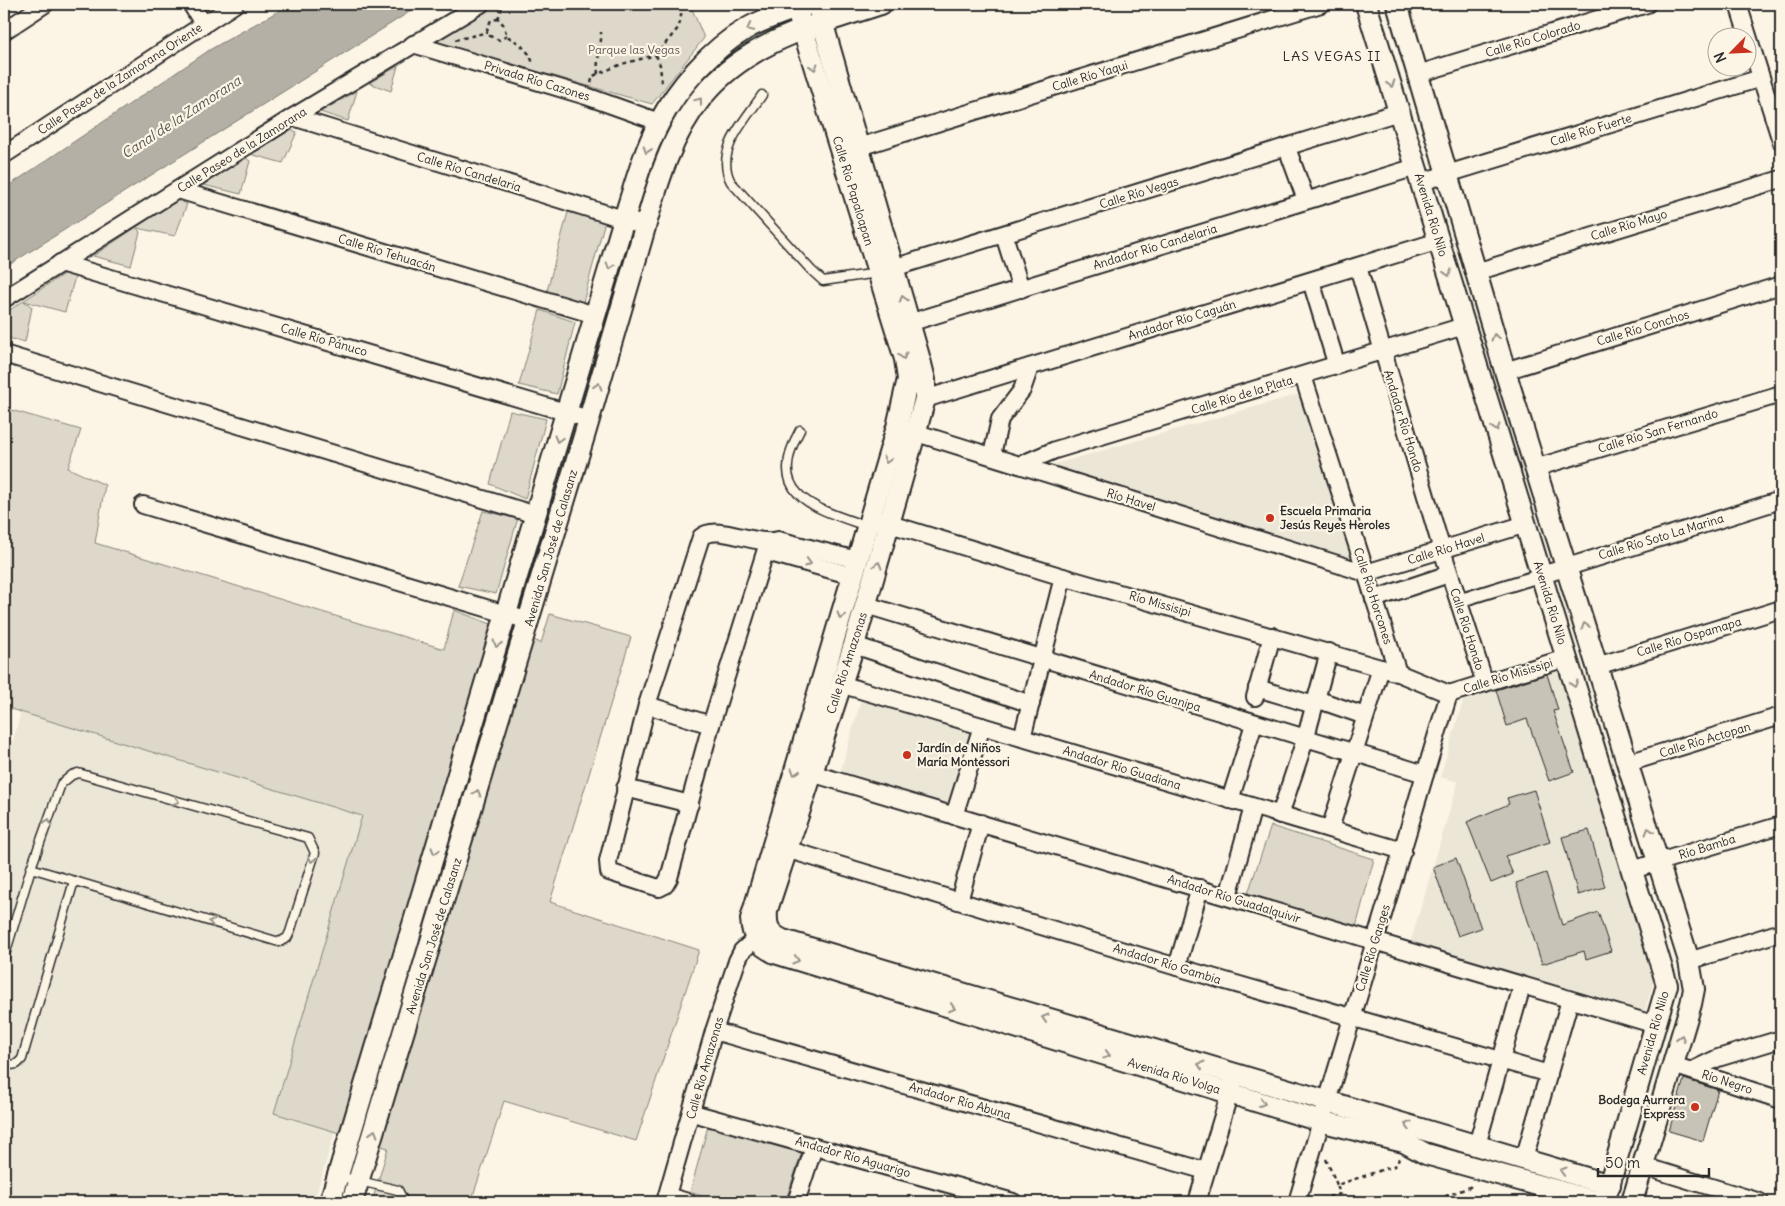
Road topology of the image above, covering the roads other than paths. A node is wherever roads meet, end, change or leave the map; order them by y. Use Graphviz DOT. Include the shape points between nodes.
graph roads {
  1 [pos="44,4"];
  2 [pos="191,4"];
  3 [pos="235,4"];
  4 [pos="481,4"];
  5 [pos="882,4"];
  6 [pos="1321,4"];
  7 [pos="1366,4"];
  8 [pos="1397,4"];
  9 [pos="1647,4"];
  10 [pos="1738,4"];
  11 [pos="801,5"];
  12 [pos="820,13"];
  13 [pos="204,24"];
  14 [pos="802,29"];
  15 [pos="4,31"];
  16 [pos="413,44"];
  17 [pos="1418,74"];
  18 [pos="1762,78"];
  19 [pos="762,95"];
  20 [pos="1399,112"];
  21 [pos="293,118"];
  22 [pos="659,122"];
  23 [pos="1781,141"];
  24 [pos="859,147"];
  25 [pos="1287,148"];
  26 [pos="4,155"];
  27 [pos="1418,174"];
  28 [pos="1447,174"];
  29 [pos="1781,179"];
  30 [pos="178,190"];
  31 [pos="1306,200"];
  32 [pos="624,219"];
  33 [pos="646,226"];
  34 [pos="1004,235"];
  35 [pos="1439,241"];
  36 [pos="60,263"];
  37 [pos="1358,267"];
  38 [pos="886,270"];
  39 [pos="1476,272"];
  40 [pos="1311,281"];
  41 [pos="1781,285"];
  42 [pos="1021,288"];
  43 [pos="4,299"];
  44 [pos="595,315"];
  45 [pos="902,325"];
  46 [pos="1464,326"];
  47 [pos="1382,352"];
  48 [pos="4,354"];
  49 [pos="1337,366"];
  50 [pos="1030,367"];
  51 [pos="1505,371"];
  52 [pos="1303,376"];
  53 [pos="919,386"];
  54 [pos="1781,394"];
  55 [pos="566,411"];
  56 [pos="589,419"];
  57 [pos="897,428"];
  58 [pos="800,430"];
  59 [pos="917,432"];
  60 [pos="992,455"];
  61 [pos="1020,465"];
  62 [pos="1535,468"];
  63 [pos="1781,500"];
  64 [pos="143,505"];
  65 [pos="536,515"];
  66 [pos="869,522"];
  67 [pos="890,523"];
  68 [pos="1526,524"];
  69 [pos="768,543"];
  70 [pos="1442,550"];
  71 [pos="1566,567"];
  72 [pos="855,568"];
  73 [pos="1366,573"];
  74 [pos="1449,574"];
  75 [pos="1542,575"];
  76 [pos="1064,576"];
  77 [pos="1374,599"];
  78 [pos="1458,601"];
  79 [pos="866,605"];
  80 [pos="1781,609"];
  81 [pos="506,614"];
  82 [pos="529,621"];
  83 [pos="1272,636"];
  84 [pos="854,645"];
  85 [pos="1329,652"];
  86 [pos="1566,658"];
  87 [pos="1043,660"];
  88 [pos="1597,666"];
  89 [pos="1381,668"];
  90 [pos="1398,673"];
  91 [pos="1485,683"];
  92 [pos="840,684"];
  93 [pos="1449,694"];
  94 [pos="1315,702"];
  95 [pos="1031,704"];
  96 [pos="647,705"];
  97 [pos="824,706"];
  98 [pos="1365,716"];
  99 [pos="1781,716"];
  100 [pos="1254,724"];
  101 [pos="711,725"];
  102 [pos="982,726"];
  103 [pos="1022,738"];
  104 [pos="1305,740"];
  105 [pos="1353,754"];
  106 [pos="1628,763"];
  107 [pos="812,773"];
  108 [pos="1425,774"];
  109 [pos="625,788"];
  110 [pos="1230,800"];
  111 [pos="690,804"];
  112 [pos="1253,807"];
  113 [pos="1280,815"];
  114 [pos="446,816"];
  115 [pos="954,816"];
  116 [pos="468,822"];
  117 [pos="981,824"];
  118 [pos="1781,824"];
  119 [pos="1330,829"];
  120 [pos="786,849"];
  121 [pos="1403,851"];
  122 [pos="1658,862"];
  123 [pos="31,868"];
  124 [pos="1632,870"];
  125 [pos="74,881"];
  126 [pos="1200,888"];
  127 [pos="1228,896"];
  128 [pos="959,901"];
  129 [pos="1781,932"];
  130 [pos="761,933"];
  131 [pos="1374,943"];
  132 [pos="4,958"];
  133 [pos="1689,961"];
  134 [pos="1177,967"];
  135 [pos="1522,986"];
  136 [pos="1570,1000"];
  137 [pos="1351,1017"];
  138 [pos="1656,1025"];
  139 [pos="714,1031"];
  140 [pos="1781,1039"];
  141 [pos="1501,1060"];
  142 [pos="1673,1065"];
  143 [pos="4,1066"];
  144 [pos="1693,1070"];
  145 [pos="1549,1074"];
  146 [pos="1232,1084"];
  147 [pos="1781,1100"];
  148 [pos="1327,1101"];
  149 [pos="692,1113"];
  150 [pos="1320,1121"];
  151 [pos="1477,1145"];
  152 [pos="814,1146"];
  153 [pos="1524,1159"];
  154 [pos="1643,1166"];
  155 [pos="1206,1171"];
  156 [pos="338,1176"];
  157 [pos="359,1180"];
  158 [pos="1607,1193"];
  159 [pos="666,1199"];
  160 [pos="1003,1201"];
  161 [pos="330,1202"];
  162 [pos="352,1202"];
  163 [pos="404,1202"];
  164 [pos="688,1202"];
  165 [pos="796,1202"];
  166 [pos="1197,1202"];
  167 [pos="1297,1202"];
  168 [pos="1598,1202"];
  169 [pos="1632,1202"];
  170 [pos="1760,1202"];
  1 -- 15 [label="street"];
  2 -- 13 [label="street"];
  3 -- 13 [label="street, Calle Paseo de la Zamorana Oriente"];
  4 -- 16 [label="street, Calle Paseo de la Zamorana"];
  5 -- 12 [label="street, Avenida San José de Calasanz"];
  6 -- 24 [label="street, Calle Río Yaqui"];
  7 -- 20 [label="street, Avenida Río Nilo, one-way"];
  8 -- 17 [label="street, Avenida Río Nilo"];
  9 -- 17 [label="street, Calle Río Colorado"];
  10 -- 18 [label="street"];
  11 -- 14 [label="street, Calle Río Papaloapan"];
  11 -- 22 [label="street, Avenida San José de Calasanz, one-way" via="748,28 720,47 682,89"];
  12 -- 14 [label="street, Avenida San José de Calasanz"];
  12 -- 24 [label="street, Calle Río Papaloapan"];
  13 -- 26 [label="street, Calle Paseo de la Zamorana Oriente"];
  33 -- 14 [label="street, Avenida San José de Calasanz, one-way" via="674,140 702,97 742,58"];
  14 -- 38 [label="street, Calle Río Papaloapan, one-way"];
  16 -- 21 [label="street, Calle Paseo de la Zamorana"];
  16 -- 22 [label="street, Privada Río Cazones" via="586,96"];
  17 -- 28 [label="street, Avenida Río Nilo"];
  18 -- 23 [label="street"];
  18 -- 28 [label="street, Calle Río Fuerte"];
  19 -- 38 [label="lane" via="726,150 726,172 731,182 824,281"];
  20 -- 25 [label="street, Calle Río Vegas"];
  20 -- 27 [label="street, Avenida Río Nilo"];
  21 -- 30 [label="street, Calle Paseo de la Zamorana"];
  21 -- 32 [label="street, Calle Río Candelaria"];
  22 -- 32 [label="street, Avenida San José de Calasanz, one-way"];
  24 -- 38 [label="street, Calle Río Papaloapan"];
  25 -- 31 [label="street"];
  25 -- 34 [label="street, Calle Río Vegas"];
  27 -- 28 [label="street, Calle Río Fuerte"];
  27 -- 31 [label="street, Andador Río Candelaria"];
  27 -- 35 [label="street, Avenida Río Nilo"];
  28 -- 39 [label="street, Avenida Río Nilo"];
  29 -- 39 [label="street, Calle Río Mayo"];
  30 -- 36 [label="street, Calle Paseo de la Zamorana"];
  30 -- 44 [label="street, Calle Río Tehuacán"];
  31 -- 42 [label="street, Andador Río Candelaria"];
  32 -- 33 [label="street, Calle Río Candelaria"];
  32 -- 44 [label="street, Avenida San José de Calasanz, one-way"];
  56 -- 33 [label="street, Avenida San José de Calasanz, one-way"];
  34 -- 38 [label="street, Calle Río Vegas"];
  34 -- 42 [label="street"];
  35 -- 37 [label="street, Andador Río Caguán"];
  35 -- 46 [label="street, Avenida Río Nilo, one-way"];
  36 -- 43 [label="street, Calle Paseo de la Zamorana"];
  36 -- 55 [label="street, Calle Río Pánuco"];
  37 -- 40 [label="street, Andador Río Caguán"];
  37 -- 47 [label="street, Andador Río Hondo"];
  38 -- 45 [label="street, Calle Río Papaloapan"];
  51 -- 39 [label="street, Avenida Río Nilo, one-way"];
  40 -- 49 [label="street"];
  40 -- 50 [label="street, Andador Río Caguán"];
  41 -- 51 [label="street, Calle Río Conchos"];
  42 -- 45 [label="street, Andador Río Candelaria"];
  44 -- 55 [label="street, Avenida San José de Calasanz"];
  45 -- 53 [label="street, Calle Río Papaloapan"];
  46 -- 47 [label="street, Calle Río de la Plata"];
  46 -- 68 [label="street, Avenida Río Nilo, one-way"];
  47 -- 49 [label="street, Calle Río de la Plata"];
  47 -- 70 [label="street, Andador Río Hondo"];
  48 -- 65 [label="street"];
  49 -- 52 [label="street, Calle Río de la Plata"];
  50 -- 53 [label="street, Andador Río Caguán"];
  50 -- 60 [label="street" via="1022,390 1000,419"];
  51 -- 62 [label="street, Avenida Río Nilo"];
  52 -- 61 [label="street, Calle Río de la Plata" via="1055,450"];
  52 -- 73 [label="street, Calle Río Horcones"];
  53 -- 57 [label="street, Calle Río Amazonas"];
  53 -- 59 [label="street, Calle Río Amazonas"];
  54 -- 62 [label="street, Calle Río San Fernando"];
  55 -- 56 [label="street, Calle Río Pánuco"];
  55 -- 65 [label="street, Avenida San José de Calasanz, one-way"];
  56 -- 82 [label="street, Avenida San José de Calasanz"];
  57 -- 59 [label="street, Río Havel"];
  57 -- 66 [label="street, Calle Río Amazonas, one-way"];
  58 -- 66 [label="lane" via="788,453 786,471 793,488 807,502 827,513"];
  59 -- 60 [label="street, Río Havel"];
  59 -- 67 [label="street, Calle Río Amazonas"];
  60 -- 61 [label="street, Río Havel"];
  61 -- 73 [label="street, Río Havel"];
  62 -- 71 [label="street, Avenida Río Nilo"];
  63 -- 71 [label="street, Calle Río Soto La Marina"];
  64 -- 81 [label="street"];
  65 -- 81 [label="street, Avenida San José de Calasanz"];
  66 -- 67 [label="street, Río Missisipi"];
  66 -- 72 [label="street, Calle Río Amazonas"];
  67 -- 76 [label="street, Río Missisipi"];
  79 -- 67 [label="street, Calle Río Amazonas, one-way"];
  68 -- 70 [label="street, Calle Río Havel"];
  68 -- 75 [label="street, Avenida Río Nilo"];
  69 -- 72 [label="street" via="778,540"];
  69 -- 96 [label="street" via="711,532 701,537"];
  69 -- 101 [label="street"];
  70 -- 73 [label="street, Calle Río Havel"];
  70 -- 74 [label="street, Andador Río Hondo"];
  71 -- 75 [label="street, Calle Río Soto La Marina"];
  88 -- 71 [label="street, Avenida Río Nilo, one-way"];
  72 -- 97 [label="street, Calle Río Amazonas, one-way"];
  73 -- 77 [label="street, Calle Río Horcones"];
  74 -- 77 [label="street"];
  74 -- 78 [label="street, Calle Río Hondo"];
  75 -- 78 [label="street"];
  75 -- 86 [label="street, Avenida Río Nilo"];
  76 -- 83 [label="street, Río Missisipi"];
  76 -- 87 [label="street"];
  77 -- 90 [label="street, Calle Río Horcones"];
  78 -- 91 [label="street, Calle Río Hondo"];
  79 -- 84 [label="street, Calle Río Amazonas"];
  79 -- 87 [label="street, Andador Río Guanipa"];
  80 -- 88 [label="street, Calle Río Ospamapa"];
  81 -- 82 [label="street"];
  81 -- 114 [label="street, Avenida San José de Calasanz, one-way"];
  116 -- 82 [label="street, Avenida San José de Calasanz, one-way"];
  83 -- 85 [label="street, Río Missisipi"];
  83 -- 94 [label="street" via="1256,692"];
  84 -- 92 [label="street, Calle Río Amazonas"];
  84 -- 95 [label="street"];
  85 -- 89 [label="street, Río Missisipi"];
  85 -- 94 [label="street"];
  86 -- 91 [label="street, Calle Río Misissipi"];
  86 -- 124 [label="street, Avenida Río Nilo, one-way"];
  87 -- 95 [label="street"];
  87 -- 100 [label="street, Andador Río Guanipa"];
  88 -- 106 [label="street, Avenida Río Nilo"];
  89 -- 90 [label="street, Río Missisipi"];
  89 -- 98 [label="street"];
  90 -- 93 [label="street, Río Missisipi"];
  91 -- 93 [label="street, Calle Río Misissipi"];
  92 -- 97 [label="street, Calle Río Amazonas"];
  92 -- 102 [label="street, Andador Río Guadiana"];
  93 -- 108 [label="street, Calle Río Ganges"];
  94 -- 98 [label="street"];
  94 -- 104 [label="street"];
  95 -- 103 [label="street"];
  96 -- 101 [label="street"];
  96 -- 109 [label="street"];
  97 -- 107 [label="street, Calle Río Amazonas"];
  97 -- 130 [label="street, Calle Río Amazonas, one-way" via="751,919"];
  98 -- 105 [label="street"];
  99 -- 106 [label="street, Calle Río Actopan"];
  100 -- 104 [label="street, Andador Río Guanipa"];
  100 -- 110 [label="street"];
  101 -- 111 [label="street"];
  102 -- 103 [label="street, Andador Río Guadiana"];
  102 -- 115 [label="street"];
  103 -- 110 [label="street, Andador Río Guadiana"];
  104 -- 105 [label="street, Andador Río Guanipa"];
  104 -- 113 [label="street"];
  105 -- 108 [label="street, Andador Río Guanipa"];
  105 -- 119 [label="street"];
  122 -- 106 [label="street, Avenida Río Nilo, one-way"];
  107 -- 115 [label="street, Andador Río Guadalquivir"];
  107 -- 120 [label="street, Calle Río Amazonas"];
  108 -- 121 [label="street, Calle Río Ganges"];
  109 -- 111 [label="street"];
  109 -- 111 [label="street" via="607,867 625,879 659,888 669,878"];
  110 -- 112 [label="street, Andador Río Guadiana"];
  112 -- 113 [label="street, Andador Río Guadiana"];
  112 -- 127 [label="street"];
  113 -- 119 [label="street, Andador Río Guadiana"];
  114 -- 116 [label="street"];
  114 -- 156 [label="street, Avenida San José de Calasanz, one-way"];
  115 -- 117 [label="street, Andador Río Guadalquivir"];
  157 -- 116 [label="street, Avenida San José de Calasanz, one-way"];
  117 -- 126 [label="street, Andador Río Guadalquivir"];
  117 -- 128 [label="street"];
  118 -- 122 [label="street, Río Bamba"];
  119 -- 121 [label="street, Andador Río Guadiana"];
  120 -- 128 [label="street, Andador Río Gambia"];
  120 -- 130 [label="street, Calle Río Amazonas"];
  121 -- 131 [label="street, Calle Río Ganges"];
  122 -- 124 [label="street, Río Bamba"];
  122 -- 133 [label="street, Avenida Río Nilo"];
  123 -- 125 [label="lane"];
  123 -- 125 [label="lane, one-way" via="61,784 78,773 308,838 315,854 290,932 279,942"];
  123 -- 132 [label="lane"];
  124 -- 138 [label="street, Avenida Río Nilo" via="1667,985"];
  125 -- 143 [label="lane" via="22,1059 17,1064"];
  126 -- 127 [label="street, Andador Río Guadalquivir"];
  126 -- 134 [label="street"];
  127 -- 131 [label="street, Andador Río Guadalquivir"];
  128 -- 134 [label="street, Andador Río Gambia"];
  129 -- 133 [label="street"];
  130 -- 139 [label="street, Calle Río Amazonas" via="740,956"];
  130 -- 146 [label="street, Avenida Río Volga"];
  131 -- 135 [label="street, Andador Río Guadalquivir"];
  131 -- 137 [label="street, Calle Río Ganges"];
  142 -- 133 [label="street, Avenida Río Nilo, one-way" via="1694,988"];
  134 -- 137 [label="street, Andador Río Gambia"];
  135 -- 136 [label="street, Andador Río Guadalquivir"];
  135 -- 141 [label="street"];
  136 -- 138 [label="street, Andador Río Guadalquivir"];
  136 -- 145 [label="street"];
  137 -- 141 [label="street, Andador Río Gambia"];
  137 -- 148 [label="street, Calle Río Ganges"];
  138 -- 158 [label="street, Avenida Río Nilo"];
  139 -- 149 [label="street, Calle Río Amazonas"];
  139 -- 155 [label="street, Andador Río Abuna"];
  140 -- 144 [label="street" via="1718,1058"];
  141 -- 145 [label="street, Andador Río Gambia"];
  141 -- 151 [label="street"];
  142 -- 144 [label="street, Río Negro"];
  142 -- 154 [label="street, Avenida Río Nilo"];
  144 -- 147 [label="street, Río Negro"];
  145 -- 153 [label="street"];
  146 -- 148 [label="street, Avenida Río Volga"];
  146 -- 150 [label="street, Avenida Río Volga, one-way"];
  146 -- 155 [label="street"];
  148 -- 150 [label="street, Calle Río Ganges"];
  151 -- 148 [label="street, Avenida Río Volga, one-way"];
  149 -- 152 [label="street, Andador Río Aguarigo"];
  149 -- 159 [label="street, Calle Río Amazonas"];
  150 -- 167 [label="street, Calle Río Ganges"];
  150 -- 168 [label="street, Avenida Río Volga" via="1404,1142 1426,1154"];
  151 -- 153 [label="street, Avenida Río Volga"];
  152 -- 160 [label="street, Andador Río Aguarigo"];
  152 -- 165 [label="street"];
  158 -- 153 [label="street, Avenida Río Volga, one-way"];
  154 -- 169 [label="street, Avenida Río Nilo"];
  154 -- 170 [label="street"];
  155 -- 166 [label="street"];
  156 -- 157 [label="lane"];
  156 -- 161 [label="street, Avenida San José de Calasanz"];
  157 -- 162 [label="street, Avenida San José de Calasanz"];
  157 -- 163 [label="lane" via="398,1190"];
  159 -- 164 [label="street"];
}
